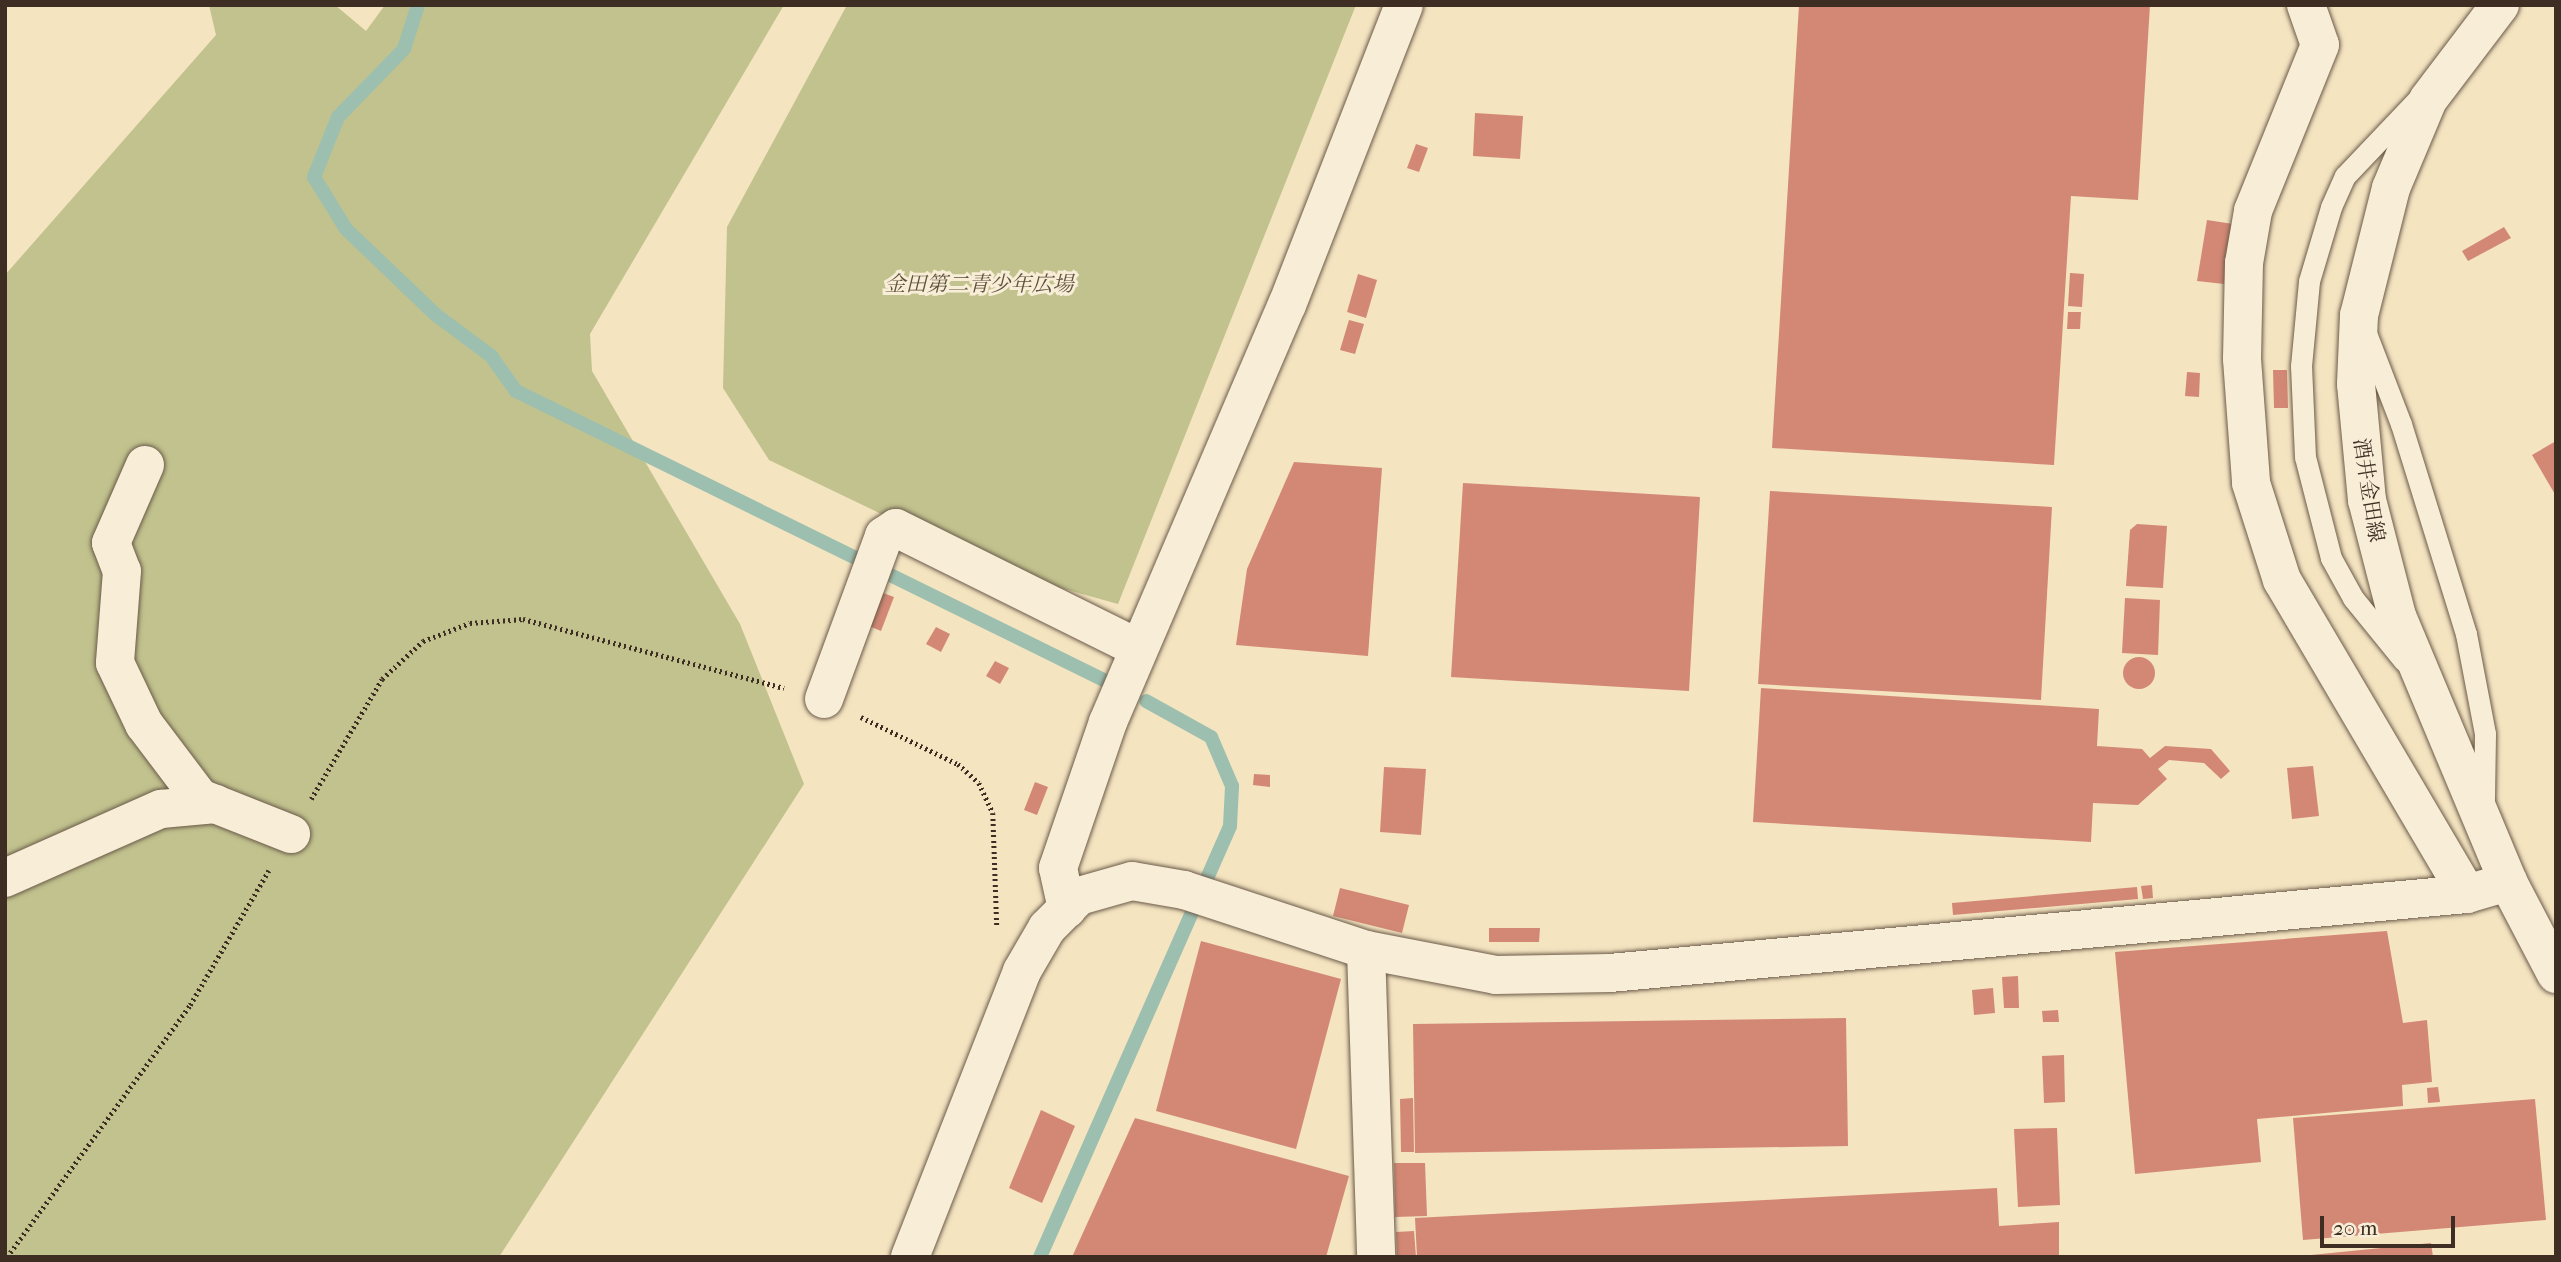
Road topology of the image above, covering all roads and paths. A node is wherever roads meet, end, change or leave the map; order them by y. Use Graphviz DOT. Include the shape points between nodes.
graph roads {
  1 [pos="1404,5"];
  2 [pos="2306,5"];
  3 [pos="2500,5"];
  4 [pos="2446,70"];
  5 [pos="2359,315"];
  6 [pos="145,465"];
  7 [pos="1138,648"];
  8 [pos="2424,687"];
  9 [pos="824,699"];
  10 [pos="216,804"];
  11 [pos="2483,823"];
  12 [pos="290,834"];
  13 [pos="5,877"];
  14 [pos="2508,882"];
  15 [pos="2467,894"];
  16 [pos="1067,909"];
  17 [pos="1366,950"];
  18 [pos="1026,966"];
  19 [pos="2556,974"];
  20 [pos="6,1257"];
  21 [pos="910,1257"];
  22 [pos="1376,1257"];
  1 -- 7 [label="street" via="1287,305"];
  2 -- 15 [label="street" via="2320,45 2253,211 2244,263 2242,359 2251,483 2282,580"];
  3 -- 4 [label="street, 酒井金田線"];
  4 -- 5 [label="street, 酒井金田線" via="2384,208"];
  4 -- 8 [label="lane" via="2345,176 2308,281 2301,366 2305,457 2332,558 2353,598"];
  5 -- 8 [label="street, 酒井金田線" via="2356,384 2367,500 2397,616"];
  5 -- 11 [label="lane" via="2402,424 2466,634 2485,734"];
  6 -- 10 [label="street" via="111,543 122,571 115,663 144,724 200,798"];
  7 -- 9 [label="street" via="896,528 884,536"];
  7 -- 16 [label="street" via="1058,868"];
  8 -- 11 [label="street, 酒井金田線"];
  9 -- 12 [label="path" via="523,619 470,623 423,642 382,679"];
  9 -- 18 [label="path" via="958,764 979,783 993,813 997,928"];
  10 -- 12 [label="street"];
  10 -- 13 [label="street" via="150,813 106,828 54,861"];
  11 -- 14 [label="street, 酒井金田線"];
  12 -- 20 [label="path" via="190,1005"];
  14 -- 15 [label="street"];
  14 -- 19 [label="street, 酒井金田線"];
  15 -- 17 [label="street" via="1610,973 1496,975"];
  16 -- 17 [label="street" via="1079,896 1132,881 1197,894"];
  16 -- 18 [label="street"];
  17 -- 22 [label="street"];
  18 -- 21 [label="street"];
}
